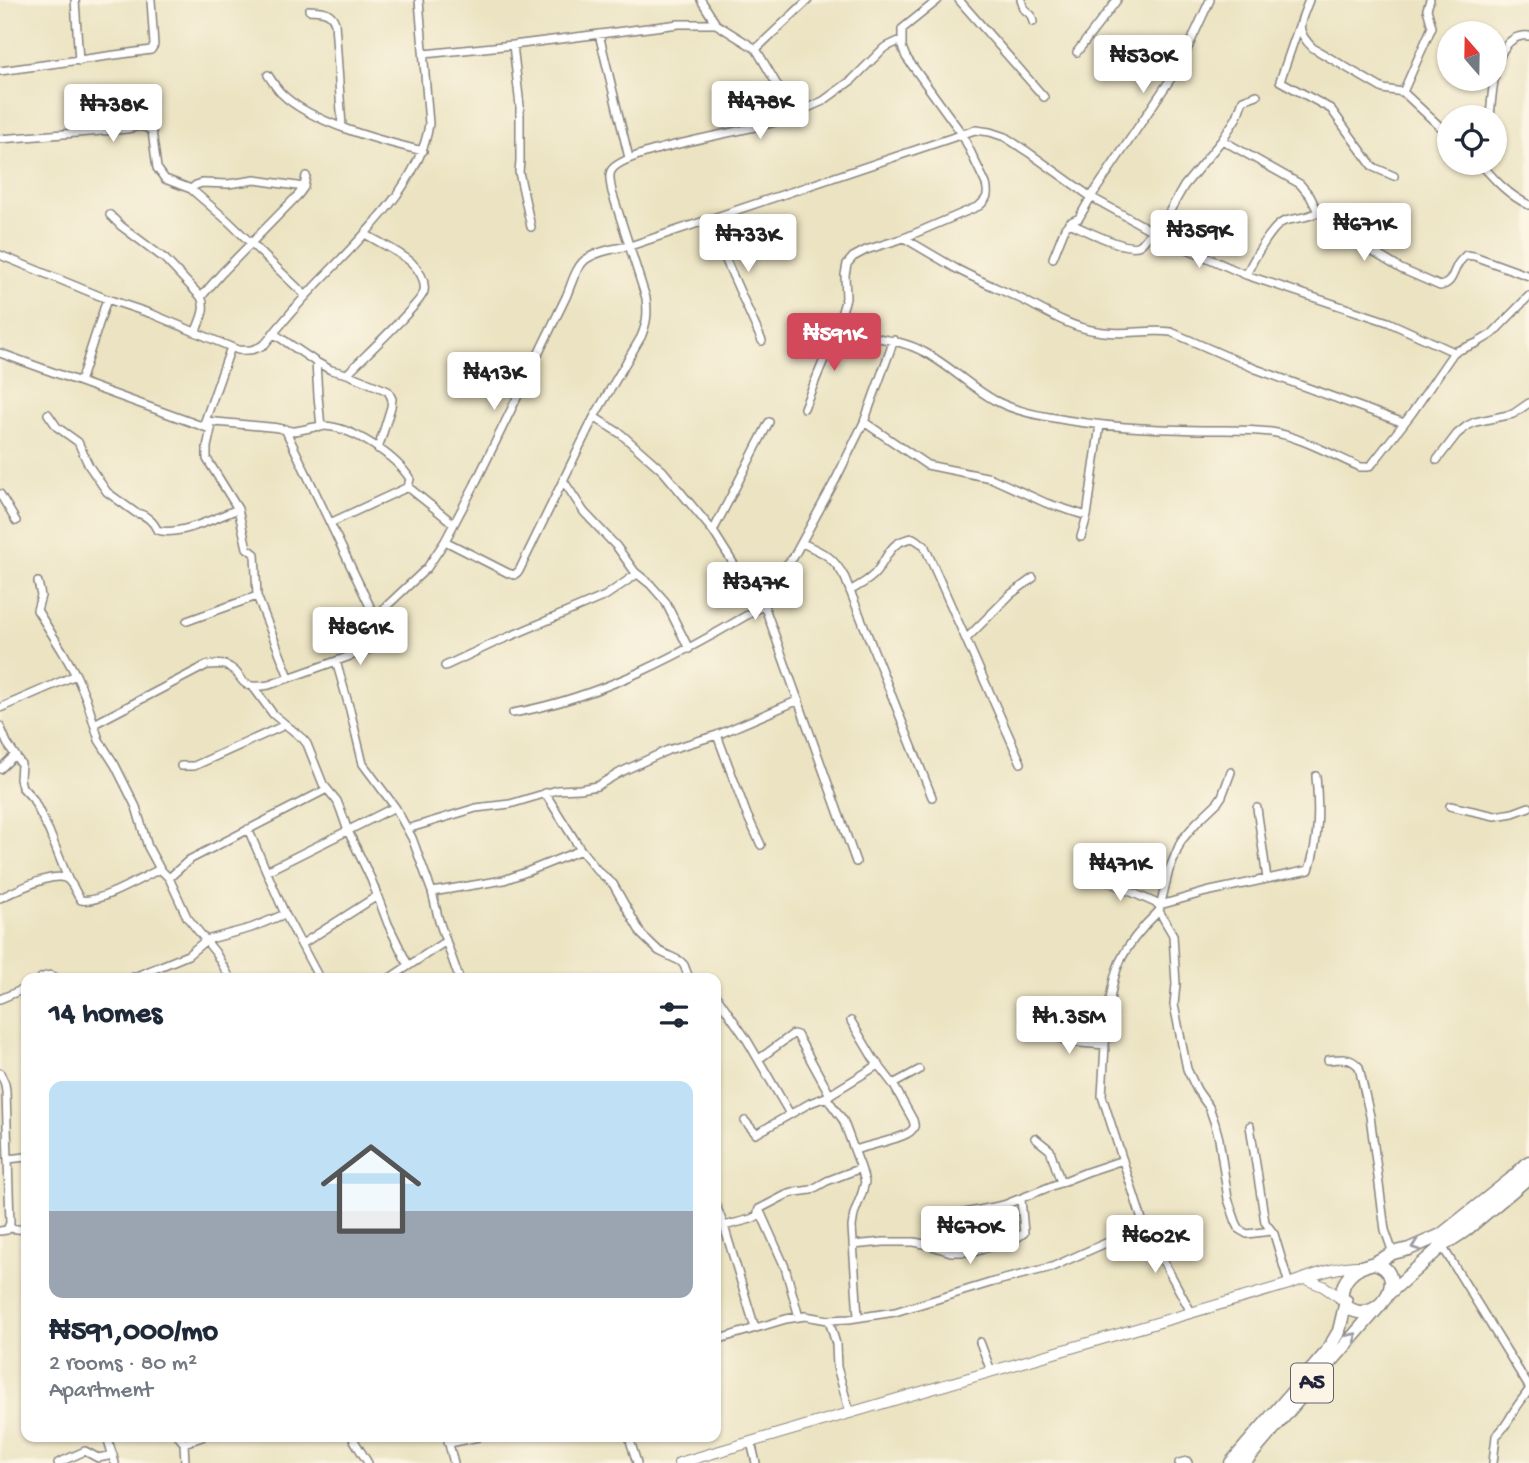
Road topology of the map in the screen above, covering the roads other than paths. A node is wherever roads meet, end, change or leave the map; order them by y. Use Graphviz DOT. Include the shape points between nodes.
graph roads {
  1 [pos="75,0"];
  2 [pos="151,0"];
  3 [pos="419,0"];
  4 [pos="701,0"];
  5 [pos="808,0"];
  6 [pos="938,0"];
  7 [pos="959,0"];
  8 [pos="1021,0"];
  9 [pos="1117,0"];
  10 [pos="1210,0"];
  11 [pos="1309,0"];
  12 [pos="1430,0"];
  13 [pos="309,10"];
  14 [pos="1033,22"];
  15 [pos="716,24"];
  16 [pos="1300,25"];
  17 [pos="599,34"];
  18 [pos="1529,36"];
  19 [pos="901,40"];
  20 [pos="513,45"];
  21 [pos="757,49"];
  22 [pos="1077,52"];
  23 [pos="424,54"];
  24 [pos="79,61"];
  25 [pos="0,71"];
  26 [pos="268,75"];
  27 [pos="1403,92"];
  28 [pos="1257,95"];
  29 [pos="1044,97"];
  30 [pos="1491,105"];
  31 [pos="786,110"];
  32 [pos="1437,124"];
  33 [pos="342,127"];
  34 [pos="962,134"];
  35 [pos="0,139"];
  36 [pos="1222,140"];
  37 [pos="422,151"];
  38 [pos="629,158"];
  39 [pos="1489,175"];
  40 [pos="306,176"];
  41 [pos="1394,176"];
  42 [pos="304,187"];
  43 [pos="191,189"];
  44 [pos="1091,197"];
  45 [pos="1529,205"];
  46 [pos="1318,212"];
  47 [pos="110,215"];
  48 [pos="708,220"];
  49 [pos="1069,223"];
  50 [pos="531,227"];
  51 [pos="1154,233"];
  52 [pos="365,234"];
  53 [pos="904,238"];
  54 [pos="251,244"];
  55 [pos="630,246"];
  56 [pos="0,255"];
  57 [pos="1053,258"];
  58 [pos="1245,275"];
  59 [pos="1529,276"];
  60 [pos="306,296"];
  61 [pos="1529,296"];
  62 [pos="201,297"];
  63 [pos="107,299"];
  64 [pos="838,328"];
  65 [pos="196,331"];
  66 [pos="273,334"];
  67 [pos="894,340"];
  68 [pos="762,341"];
  69 [pos="231,347"];
  70 [pos="1454,352"];
  71 [pos="0,353"];
  72 [pos="316,362"];
  73 [pos="347,373"];
  74 [pos="80,382"];
  75 [pos="1529,403"];
  76 [pos="804,408"];
  77 [pos="48,414"];
  78 [pos="594,417"];
  79 [pos="205,421"];
  80 [pos="769,422"];
  81 [pos="864,422"];
  82 [pos="1404,423"];
  83 [pos="1100,425"];
  84 [pos="321,427"];
  85 [pos="211,429"];
  86 [pos="285,429"];
  87 [pos="378,449"];
  88 [pos="1437,460"];
  89 [pos="564,481"];
  90 [pos="408,487"];
  91 [pos="0,494"];
  92 [pos="238,509"];
  93 [pos="1087,516"];
  94 [pos="16,521"];
  95 [pos="330,523"];
  96 [pos="454,524"];
  97 [pos="713,531"];
  98 [pos="1081,537"];
  99 [pos="445,541"];
  100 [pos="802,543"];
  101 [pos="637,574"];
  102 [pos="1033,578"];
  103 [pos="38,582"];
  104 [pos="850,591"];
  105 [pos="752,593"];
  106 [pos="257,596"];
  107 [pos="764,605"];
  108 [pos="376,617"];
  109 [pos="187,621"];
  110 [pos="966,639"];
  111 [pos="689,649"];
  112 [pos="336,661"];
  113 [pos="445,666"];
  114 [pos="76,675"];
  115 [pos="289,677"];
  116 [pos="254,688"];
  117 [pos="799,700"];
  118 [pos="0,708"];
  119 [pos="513,713"];
  120 [pos="94,724"];
  121 [pos="285,725"];
  122 [pos="0,726"];
  123 [pos="717,735"];
  124 [pos="15,755"];
  125 [pos="1021,763"];
  126 [pos="181,766"];
  127 [pos="0,769"];
  128 [pos="1231,772"];
  129 [pos="1316,776"];
  130 [pos="327,789"];
  131 [pos="545,793"];
  132 [pos="932,797"];
  133 [pos="1450,806"];
  134 [pos="395,807"];
  135 [pos="1529,807"];
  136 [pos="1257,808"];
  137 [pos="248,829"];
  138 [pos="407,830"];
  139 [pos="348,831"];
  140 [pos="761,845"];
  141 [pos="581,850"];
  142 [pos="856,862"];
  143 [pos="160,869"];
  144 [pos="267,871"];
  145 [pos="1091,874"];
  146 [pos="169,878"];
  147 [pos="1267,879"];
  148 [pos="68,880"];
  149 [pos="432,892"];
  150 [pos="377,896"];
  151 [pos="0,898"];
  152 [pos="1160,908"];
  153 [pos="285,914"];
  154 [pos="206,940"];
  155 [pos="446,941"];
  156 [pos="302,944"];
  157 [pos="408,965"];
  158 [pos="144,973"];
  159 [pos="227,973"];
  160 [pos="316,973"];
  161 [pos="397,973"];
  162 [pos="457,973"];
  163 [pos="687,973"];
  164 [pos="21,990"];
  165 [pos="0,999"];
  166 [pos="721,1002"];
  167 [pos="1024,1020"];
  168 [pos="851,1021"];
  169 [pos="1105,1045"];
  170 [pos="759,1059"];
  171 [pos="1328,1060"];
  172 [pos="878,1065"];
  173 [pos="919,1070"];
  174 [pos="0,1073"];
  175 [pos="893,1084"];
  176 [pos="828,1096"];
  177 [pos="790,1114"];
  178 [pos="745,1121"];
  179 [pos="1250,1126"];
  180 [pos="1035,1139"];
  181 [pos="855,1150"];
  182 [pos="21,1158"];
  183 [pos="8,1159"];
  184 [pos="1123,1160"];
  185 [pos="1529,1162"];
  186 [pos="862,1168"];
  187 [pos="1529,1177"];
  188 [pos="1061,1184"];
  189 [pos="1021,1199"];
  190 [pos="759,1209"];
  191 [pos="721,1218"];
  192 [pos="724,1226"];
  193 [pos="1144,1226"];
  194 [pos="9,1228"];
  195 [pos="21,1229"];
  196 [pos="1271,1230"];
  197 [pos="0,1231"];
  198 [pos="853,1245"];
  199 [pos="1442,1246"];
  200 [pos="944,1250"];
  201 [pos="1393,1253"];
  202 [pos="1368,1264"];
  203 [pos="1304,1279"];
  204 [pos="1289,1284"];
  205 [pos="1385,1299"];
  206 [pos="1344,1300"];
  207 [pos="1191,1312"];
  208 [pos="799,1317"];
  209 [pos="858,1317"];
  210 [pos="829,1320"];
  211 [pos="755,1328"];
  212 [pos="721,1338"];
  213 [pos="980,1342"];
  214 [pos="991,1371"];
  215 [pos="1529,1389"];
  216 [pos="850,1413"];
  217 [pos="109,1442"];
  218 [pos="181,1442"];
  219 [pos="355,1442"];
  220 [pos="449,1442"];
  221 [pos="631,1442"];
  222 [pos="751,1442"];
  223 [pos="114,1459"];
  224 [pos="367,1461"];
  225 [pos="58,1463"];
  226 [pos="185,1463"];
  227 [pos="357,1463"];
  228 [pos="454,1463"];
  229 [pos="637,1463"];
  230 [pos="679,1463"];
  231 [pos="756,1463"];
  232 [pos="1179,1463"];
  233 [pos="1188,1463"];
  234 [pos="1231,1463"];
  235 [pos="1244,1463"];
  236 [pos="1493,1463"];
  1 -- 24 [label="street"];
  2 -- 24 [label="street" via="151,50"];
  3 -- 23 [label="street"];
  4 -- 15 [label="street"];
  5 -- 21 [label="street"];
  6 -- 19 [label="street" via="902,29"];
  7 -- 29 [label="street"];
  8 -- 14 [label="street"];
  9 -- 22 [label="street"];
  10 -- 44 [label="street" via="1180,65"];
  11 -- 16 [label="street"];
  12 -- 27 [label="street" via="1427,9 1432,27"];
  13 -- 33 [label="street" via="327,12 335,23"];
  15 -- 17 [label="street"];
  15 -- 21 [label="street"];
  16 -- 27 [label="street" via="1303,38 1313,48 1383,89"];
  16 -- 41 [label="street" via="1280,81 1331,109 1373,167"];
  17 -- 20 [label="street"];
  17 -- 38 [label="street"];
  18 -- 30 [label="street" via="1511,41 1497,60"];
  19 -- 31 [label="street" via="884,48 823,101 805,109"];
  19 -- 34 [label="street" via="906,58"];
  20 -- 23 [label="street"];
  20 -- 50 [label="street" via="520,106 519,172"];
  21 -- 31 [label="street" via="786,100"];
  23 -- 37 [label="street" via="429,124"];
  24 -- 25 [label="street"];
  26 -- 33 [label="street" via="280,93 314,116"];
  27 -- 32 [label="street"];
  28 -- 36 [label="street" via="1242,100"];
  31 -- 38 [label="street" via="764,126"];
  33 -- 37 [label="street"];
  34 -- 44 [label="street" via="975,130 1005,137"];
  34 -- 48 [label="street"];
  34 -- 53 [label="street" via="986,184 987,198 979,206"];
  35 -- 43 [label="street" via="147,127 152,131 157,168 165,179"];
  36 -- 46 [label="street" via="1300,184"];
  36 -- 51 [label="street" via="1184,186"];
  37 -- 52 [label="street" via="410,176"];
  38 -- 55 [label="street" via="611,169 609,177"];
  39 -- 45 [label="street"];
  40 -- 42 [label="street"];
  42 -- 43 [label="street" via="255,180"];
  42 -- 54 [label="street"];
  43 -- 54 [label="street"];
  44 -- 49 [label="street" via="1079,218"];
  44 -- 51 [label="street"];
  46 -- 58 [label="street" via="1279,225"];
  46 -- 59 [label="street" via="1391,263 1440,286 1450,282 1466,255"];
  47 -- 62 [label="street" via="165,259"];
  48 -- 55 [label="street"];
  48 -- 68 [label="street"];
  49 -- 51 [label="street" via="1134,247"];
  49 -- 57 [label="street"];
  51 -- 58 [label="street"];
  52 -- 60 [label="street"];
  52 -- 73 [label="street" via="412,263 424,281 424,292"];
  53 -- 64 [label="street" via="866,250 847,264 846,299"];
  53 -- 82 [label="street" via="1076,327 1123,334 1171,332 1256,369"];
  54 -- 60 [label="street"];
  54 -- 62 [label="street"];
  55 -- 78 [label="street" via="646,298 646,325"];
  55 -- 96 [label="street" via="584,261 577,272"];
  56 -- 63 [label="street"];
  58 -- 70 [label="street" via="1388,322"];
  60 -- 66 [label="street"];
  61 -- 70 [label="street" via="1492,334"];
  62 -- 65 [label="street" via="204,305"];
  63 -- 65 [label="street"];
  63 -- 74 [label="street"];
  64 -- 67 [label="street"];
  64 -- 76 [label="street"];
  65 -- 69 [label="street"];
  66 -- 69 [label="street" via="257,349"];
  66 -- 72 [label="street"];
  67 -- 81 [label="street"];
  67 -- 83 [label="street" via="923,351 1012,409"];
  69 -- 79 [label="street"];
  70 -- 82 [label="street"];
  71 -- 74 [label="street"];
  72 -- 73 [label="street"];
  72 -- 84 [label="street"];
  73 -- 87 [label="street" via="391,395"];
  74 -- 85 [label="street"];
  75 -- 88 [label="street" via="1513,414 1466,426"];
  77 -- 92 [label="street" via="78,442 107,492 154,523 157,530 181,529"];
  78 -- 89 [label="street"];
  78 -- 97 [label="street" via="663,471"];
  79 -- 85 [label="street"];
  79 -- 86 [label="street"];
  80 -- 97 [label="street"];
  81 -- 93 [label="street" via="927,465 991,478"];
  81 -- 100 [label="street"];
  82 -- 83 [label="street" via="1368,467 1273,432"];
  83 -- 93 [label="street"];
  84 -- 86 [label="street"];
  84 -- 87 [label="street" via="343,430"];
  85 -- 92 [label="street" via="207,459"];
  86 -- 95 [label="street"];
  87 -- 90 [label="street" via="406,472"];
  89 -- 99 [label="street" via="514,575"];
  89 -- 101 [label="street"];
  90 -- 95 [label="street"];
  90 -- 96 [label="street"];
  91 -- 94 [label="street"];
  92 -- 106 [label="street" via="247,548 255,554"];
  93 -- 98 [label="street"];
  95 -- 108 [label="street"];
  96 -- 99 [label="street"];
  97 -- 105 [label="street"];
  99 -- 108 [label="street" via="428,568"];
  100 -- 104 [label="street" via="834,561"];
  100 -- 105 [label="street" via="783,570"];
  101 -- 111 [label="street" via="664,601"];
  101 -- 113 [label="street" via="605,596"];
  102 -- 110 [label="street"];
  103 -- 114 [label="street" via="37,610"];
  104 -- 110 [label="street" via="876,573 896,544 913,538 924,545"];
  104 -- 132 [label="street"];
  105 -- 107 [label="street"];
  106 -- 109 [label="street"];
  106 -- 115 [label="street"];
  107 -- 111 [label="street"];
  107 -- 117 [label="street"];
  108 -- 112 [label="street" via="377,644"];
  110 -- 125 [label="street"];
  111 -- 119 [label="street" via="596,691"];
  112 -- 115 [label="street"];
  112 -- 134 [label="street" via="363,764"];
  114 -- 118 [label="street"];
  114 -- 120 [label="street"];
  115 -- 116 [label="street"];
  116 -- 120 [label="street" via="223,664 208,665"];
  116 -- 121 [label="street"];
  117 -- 123 [label="street"];
  117 -- 142 [label="street"];
  120 -- 143 [label="street" via="136,807"];
  121 -- 126 [label="street" via="194,766"];
  121 -- 130 [label="street" via="307,744"];
  122 -- 124 [label="street"];
  123 -- 131 [label="street" via="649,758 597,786"];
  123 -- 140 [label="street"];
  124 -- 127 [label="street"];
  124 -- 148 [label="street" via="21,764 22,787 49,831"];
  128 -- 152 [label="street" via="1222,796 1181,841"];
  129 -- 147 [label="street" via="1319,809 1309,870"];
  130 -- 137 [label="street"];
  130 -- 139 [label="street"];
  131 -- 138 [label="street"];
  131 -- 141 [label="street"];
  133 -- 135 [label="street" via="1495,816"];
  134 -- 138 [label="street"];
  134 -- 139 [label="street"];
  136 -- 147 [label="street"];
  137 -- 144 [label="street"];
  137 -- 146 [label="street" via="189,860"];
  138 -- 149 [label="street"];
  139 -- 144 [label="street"];
  139 -- 150 [label="street"];
  141 -- 149 [label="street" via="504,880"];
  141 -- 163 [label="street" via="612,884 642,934 659,951 680,961"];
  143 -- 146 [label="street"];
  143 -- 148 [label="street" via="90,901 79,897"];
  144 -- 153 [label="street"];
  145 -- 152 [label="street"];
  146 -- 154 [label="street" via="187,916"];
  147 -- 152 [label="street"];
  148 -- 151 [label="street" via="50,878"];
  149 -- 155 [label="street"];
  150 -- 156 [label="street"];
  150 -- 157 [label="street"];
  152 -- 169 [label="street" via="1117,967"];
  152 -- 196 [label="street" via="1173,935 1174,1005 1187,1069 1215,1124 1228,1199 1240,1230 1247,1234"];
  153 -- 154 [label="street"];
  153 -- 156 [label="street"];
  154 -- 158 [label="street" via="188,955"];
  154 -- 159 [label="street"];
  155 -- 157 [label="street"];
  155 -- 162 [label="street"];
  156 -- 160 [label="street"];
  157 -- 161 [label="street"];
  164 -- 165 [label="street"];
  166 -- 170 [label="street"];
  167 -- 169 [label="street" via="1068,1042"];
  168 -- 172 [label="street"];
  169 -- 184 [label="street" via="1102,1096"];
  170 -- 176 [label="street" via="797,1035"];
  170 -- 177 [label="street"];
  171 -- 201 [label="street" via="1347,1058 1359,1067 1385,1230"];
  172 -- 175 [label="street"];
  172 -- 176 [label="street"];
  173 -- 175 [label="street"];
  174 -- 183 [label="street" via="6,1091"];
  175 -- 181 [label="street" via="913,1129"];
  176 -- 177 [label="street"];
  176 -- 181 [label="street"];
  177 -- 178 [label="street" via="756,1134"];
  179 -- 196 [label="street" via="1265,1222"];
  180 -- 188 [label="street" via="1051,1150"];
  181 -- 186 [label="street"];
  182 -- 183 [label="street"];
  183 -- 194 [label="street"];
  184 -- 188 [label="street"];
  184 -- 193 [label="street"];
  185 -- 201 [label="highway, A5, one-way" via="1441,1235"];
  186 -- 190 [label="street"];
  186 -- 198 [label="street" via="864,1182 854,1214"];
  187 -- 199 [label="highway, A5"];
  188 -- 189 [label="street"];
  189 -- 200 [label="street" via="945,1219"];
  189 -- 200 [label="street" via="1022,1235 974,1252"];
  190 -- 192 [label="street" via="757,1216"];
  190 -- 208 [label="street" via="785,1267"];
  191 -- 192 [label="street"];
  192 -- 211 [label="street"];
  193 -- 207 [label="street"];
  193 -- 209 [label="street" via="1052,1267 895,1312"];
  194 -- 195 [label="street"];
  194 -- 197 [label="street"];
  196 -- 204 [label="street"];
  198 -- 200 [label="street" via="914,1242"];
  198 -- 209 [label="street"];
  199 -- 205 [label="highway, A5"];
  199 -- 215 [label="street"];
  201 -- 202 [label="highway, A5"];
  202 -- 203 [label="main road"];
  202 -- 205 [label="highway" via="1387,1270"];
  202 -- 206 [label="highway, A5" via="1350,1275 1341,1291"];
  203 -- 204 [label="main road"];
  203 -- 206 [label="main road"];
  204 -- 207 [label="main road"];
  205 -- 206 [label="highway" via="1365,1312 1356,1312"];
  235 -- 205 [label="highway, A5, one-way"];
  206 -- 234 [label="highway, A5" via="1339,1331 1326,1353"];
  207 -- 214 [label="main road"];
  208 -- 210 [label="street"];
  208 -- 211 [label="street"];
  209 -- 210 [label="street"];
  210 -- 216 [label="street"];
  211 -- 212 [label="street"];
  213 -- 214 [label="street"];
  214 -- 216 [label="main road"];
  215 -- 236 [label="street" via="1496,1436"];
  216 -- 222 [label="main road"];
  217 -- 223 [label="street"];
  218 -- 226 [label="street"];
  219 -- 224 [label="street"];
  220 -- 228 [label="street"];
  221 -- 229 [label="street"];
  222 -- 230 [label="main road"];
  222 -- 231 [label="street"];
  223 -- 225 [label="street" via="85,1451"];
  224 -- 227 [label="street"];
  232 -- 233 [label="street"];
}
